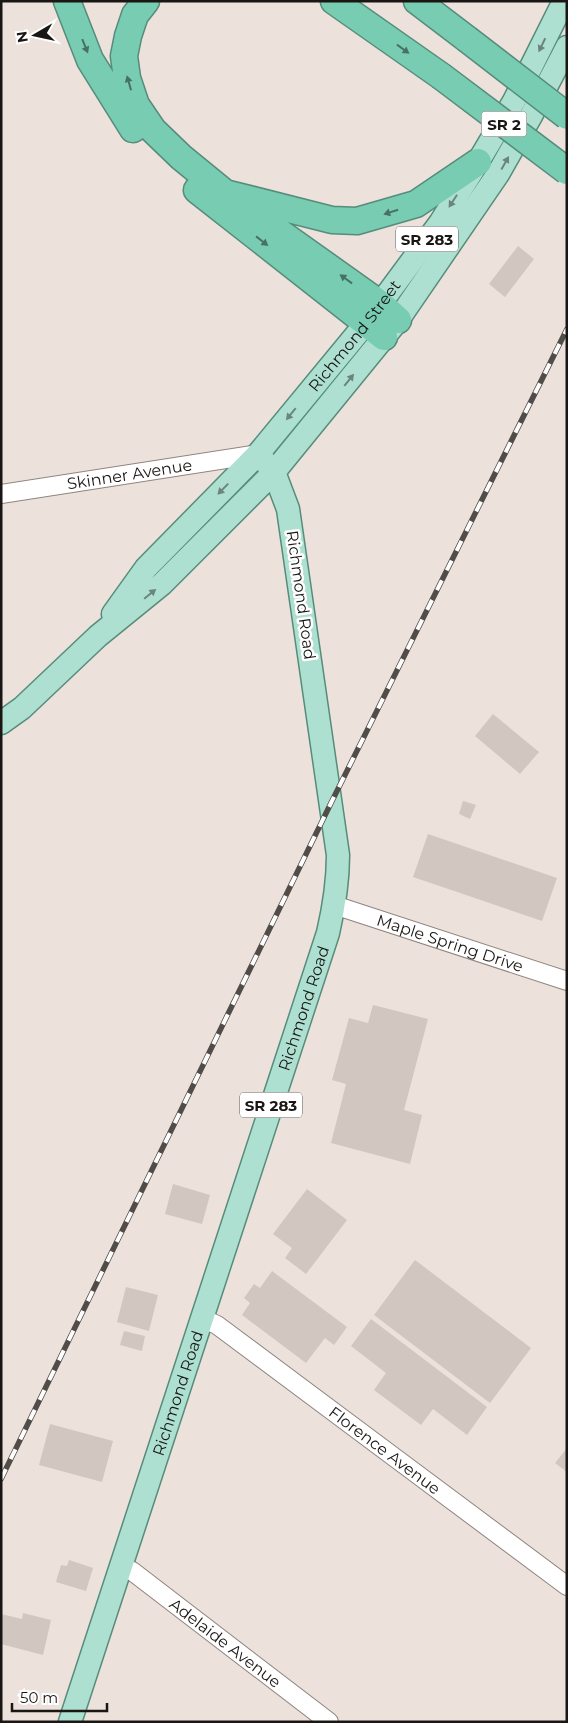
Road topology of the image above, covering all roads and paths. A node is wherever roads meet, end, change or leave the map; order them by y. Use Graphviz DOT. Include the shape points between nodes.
graph roads {
  1 [pos="67,1"];
  2 [pos="146,1"];
  3 [pos="316,1"];
  4 [pos="334,1"];
  5 [pos="564,1"];
  6 [pos="418,2"];
  7 [pos="374,28"];
  8 [pos="567,48"];
  9 [pos="567,116"];
  10 [pos="478,162"];
  11 [pos="567,171"];
  12 [pos="225,193"];
  13 [pos="382,321"];
  14 [pos="258,454"];
  15 [pos="274,472"];
  16 [pos="1,494"];
  17 [pos="98,636"];
  18 [pos="1,723"];
  19 [pos="334,905"];
  20 [pos="567,981"];
  21 [pos="202,1318"];
  22 [pos="122,1566"];
  23 [pos="567,1586"];
  24 [pos="70,1722"];
  25 [pos="329,1722"];
  1 -- 13 [label="highway, one-way" via="90,60 138,136 160,160"];
  12 -- 2 [label="highway, one-way" via="153,130 136,105 124,56 135,14"];
  3 -- 7 [label="highway"];
  4 -- 7 [label="highway, SR 2"];
  5 -- 10 [label="main road, Richmond Street / SR 283, one-way" via="514,101"];
  6 -- 9 [label="highway, SR 2, bridge"];
  7 -- 11 [label="highway, SR 2, one-way, bridge"];
  13 -- 8 [label="main road, Richmond Street / SR 283, one-way" via="498,174"];
  10 -- 12 [label="highway, one-way" via="416,204 357,221 332,220"];
  10 -- 13 [label="main road, Richmond Street / SR 283, one-way"];
  13 -- 12 [label="highway, one-way"];
  13 -- 14 [label="main road, Richmond Street / SR 283, one-way"];
  15 -- 13 [label="main road, Richmond Street / SR 283, one-way"];
  14 -- 15 [label="main road, Richmond Road / SR 283"];
  14 -- 16 [label="street, Skinner Avenue"];
  14 -- 17 [label="main road, Richmond Street, one-way" via="146,568"];
  17 -- 15 [label="main road, Richmond Street, one-way" via="162,584"];
  15 -- 19 [label="main road, Richmond Road / SR 283" via="288,510 332,803 338,855"];
  17 -- 18 [label="main road, Richmond Street" via="22,708"];
  19 -- 20 [label="street, Maple Spring Drive"];
  19 -- 21 [label="main road, Richmond Road / SR 283" via="328,933"];
  21 -- 22 [label="main road, Richmond Road / SR 283"];
  21 -- 23 [label="street, Florence Avenue" via="217,1325 310,1393"];
  22 -- 24 [label="main road, Richmond Road / SR 283"];
  22 -- 25 [label="street, Adelaide Avenue"];
}
